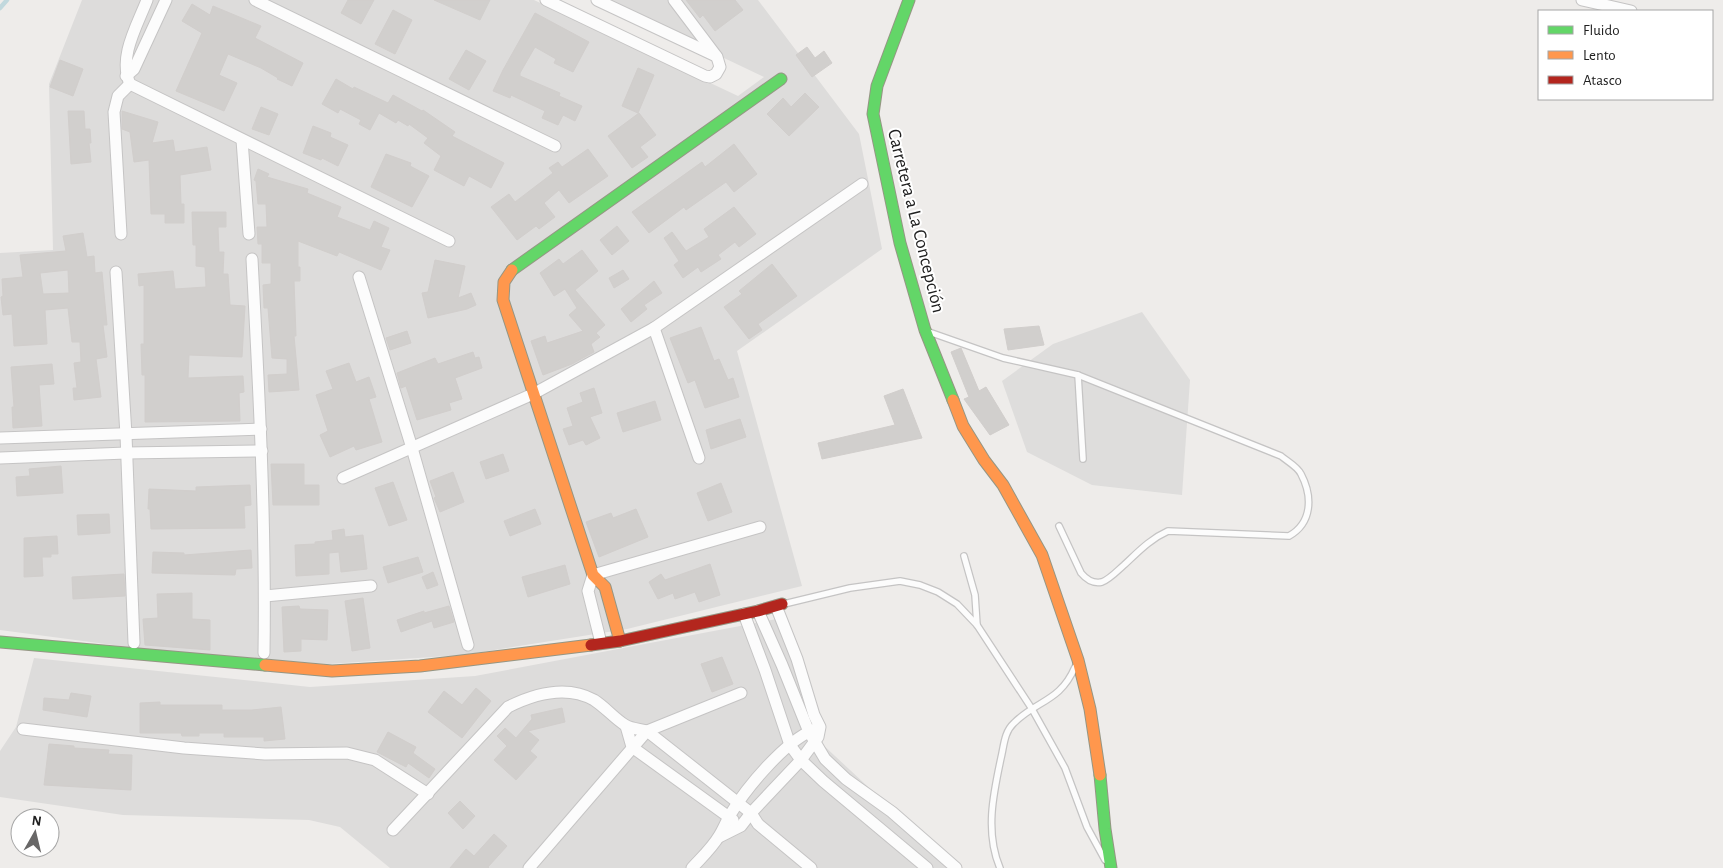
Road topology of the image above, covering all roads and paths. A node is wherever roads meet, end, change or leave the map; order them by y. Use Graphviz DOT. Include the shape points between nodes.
graph roads {
  1 [pos="147,0"];
  2 [pos="166,0"];
  3 [pos="255,0"];
  4 [pos="546,0"];
  5 [pos="597,0"];
  6 [pos="674,0"];
  7 [pos="909,0"];
  8 [pos="1582,0"];
  9 [pos="1602,8"];
  10 [pos="1621,10"];
  11 [pos="717,57"];
  12 [pos="781,79"];
  13 [pos="128,80"];
  14 [pos="242,140"];
  15 [pos="555,146"];
  16 [pos="862,184"];
  17 [pos="121,234"];
  18 [pos="249,234"];
  19 [pos="449,241"];
  20 [pos="252,259"];
  21 [pos="116,272"];
  22 [pos="360,277"];
  23 [pos="654,328"];
  24 [pos="925,330"];
  25 [pos="1078,375"];
  26 [pos="533,394"];
  27 [pos="261,429"];
  28 [pos="126,435"];
  29 [pos="0,438"];
  30 [pos="412,448"];
  31 [pos="262,451"];
  32 [pos="126,453"];
  33 [pos="0,458"];
  34 [pos="699,458"];
  35 [pos="1083,459"];
  36 [pos="343,478"];
  37 [pos="1059,526"];
  38 [pos="760,527"];
  39 [pos="964,556"];
  40 [pos="594,575"];
  41 [pos="371,586"];
  42 [pos="265,596"];
  43 [pos="779,605"];
  44 [pos="758,611"];
  45 [pos="744,614"];
  46 [pos="977,625"];
  47 [pos="620,641"];
  48 [pos="0,642"];
  49 [pos="134,643"];
  50 [pos="601,643"];
  51 [pos="468,645"];
  52 [pos="264,653"];
  53 [pos="797,659"];
  54 [pos="1078,660"];
  55 [pos="782,665"];
  56 [pos="765,670"];
  57 [pos="741,693"];
  58 [pos="1032,709"];
  59 [pos="626,726"];
  60 [pos="820,727"];
  61 [pos="23,729"];
  62 [pos="647,731"];
  63 [pos="809,732"];
  64 [pos="814,743"];
  65 [pos="790,745"];
  66 [pos="632,747"];
  67 [pos="801,760"];
  68 [pos="428,794"];
  69 [pos="738,803"];
  70 [pos="751,813"];
  71 [pos="729,816"];
  72 [pos="758,824"];
  73 [pos="741,826"];
  74 [pos="392,830"];
  75 [pos="719,837"];
  76 [pos="528,868"];
  77 [pos="692,868"];
  78 [pos="810,868"];
  79 [pos="928,868"];
  80 [pos="956,868"];
  81 [pos="1000,868"];
  82 [pos="1111,868"];
  1 -- 13 [label="street" via="126,57"];
  2 -- 13 [label="street"];
  3 -- 15 [label="street"];
  4 -- 11 [label="street" via="705,76 716,74 720,67"];
  5 -- 11 [label="street"];
  6 -- 11 [label="street"];
  7 -- 24 [label="street, Carretera a La Concepción" via="877,86 873,114 900,243"];
  8 -- 9 [label="street"];
  9 -- 10 [label="street"];
  12 -- 26 [label="street" via="511,272 504,282 503,300"];
  13 -- 14 [label="street"];
  13 -- 17 [label="street" via="118,96 114,112"];
  14 -- 18 [label="street"];
  14 -- 19 [label="street"];
  16 -- 23 [label="street"];
  20 -- 27 [label="street"];
  21 -- 28 [label="street"];
  22 -- 30 [label="street"];
  23 -- 26 [label="street"];
  23 -- 34 [label="street"];
  24 -- 25 [label="lane" via="1003,358"];
  24 -- 54 [label="street, Carretera a La Concepción" via="963,426 1003,485 1042,554"];
  25 -- 35 [label="lane"];
  25 -- 37 [label="lane" via="1281,456 1301,473 1309,507 1298,531 1289,536 1168,531 1151,540 1102,582 1086,579 1081,573"];
  26 -- 30 [label="street"];
  26 -- 40 [label="street"];
  27 -- 28 [label="street"];
  27 -- 31 [label="street"];
  28 -- 29 [label="street"];
  28 -- 32 [label="street"];
  30 -- 36 [label="street"];
  30 -- 51 [label="street"];
  31 -- 32 [label="street"];
  31 -- 42 [label="street"];
  32 -- 33 [label="street"];
  32 -- 49 [label="street"];
  38 -- 40 [label="street"];
  39 -- 46 [label="lane" via="974,595"];
  40 -- 47 [label="street" via="605,587"];
  40 -- 50 [label="street" via="588,591"];
  41 -- 42 [label="street"];
  42 -- 52 [label="street"];
  43 -- 44 [label="street"];
  43 -- 46 [label="lane" via="850,588 900,581 938,592 957,604"];
  43 -- 53 [label="street"];
  44 -- 45 [label="street"];
  44 -- 55 [label="street"];
  45 -- 47 [label="street"];
  45 -- 56 [label="street"];
  46 -- 58 [label="lane"];
  47 -- 50 [label="street"];
  48 -- 50 [label="street" via="332,671 420,666"];
  53 -- 55 [label="street"];
  53 -- 60 [label="street"];
  54 -- 58 [label="lane" via="1060,690"];
  54 -- 82 [label="street, Carretera a La Concepción" via="1099,759"];
  55 -- 56 [label="street"];
  55 -- 63 [label="street"];
  56 -- 65 [label="street"];
  57 -- 62 [label="street"];
  58 -- 81 [label="lane" via="1006,734 992,800 994,853"];
  58 -- 82 [label="lane" via="1065,768 1087,827"];
  59 -- 62 [label="street"];
  59 -- 66 [label="street"];
  59 -- 68 [label="street" via="594,700 574,693 554,692 528,697 508,707"];
  60 -- 63 [label="street"];
  60 -- 64 [label="street"];
  61 -- 68 [label="street" via="264,754 347,753 375,760"];
  62 -- 66 [label="street"];
  62 -- 69 [label="street"];
  63 -- 64 [label="street"];
  63 -- 65 [label="street"];
  64 -- 67 [label="street"];
  64 -- 80 [label="street" via="846,779 892,812"];
  65 -- 67 [label="street"];
  65 -- 69 [label="street" via="752,782"];
  66 -- 71 [label="street"];
  66 -- 76 [label="street"];
  67 -- 70 [label="street"];
  67 -- 79 [label="street"];
  68 -- 74 [label="street"];
  69 -- 70 [label="street"];
  69 -- 71 [label="street"];
  70 -- 72 [label="street"];
  70 -- 73 [label="street"];
  71 -- 73 [label="street"];
  71 -- 75 [label="street"];
  72 -- 73 [label="street"];
  72 -- 78 [label="street"];
  73 -- 75 [label="street"];
  75 -- 77 [label="street"];
}
